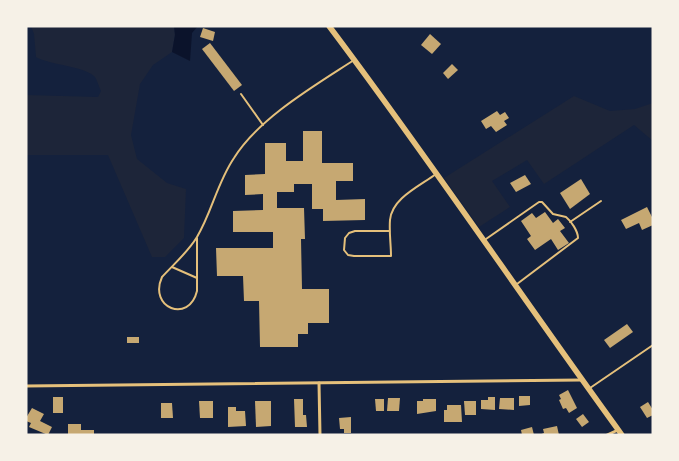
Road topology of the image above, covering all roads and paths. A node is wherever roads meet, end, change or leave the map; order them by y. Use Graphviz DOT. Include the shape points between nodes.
graph roads {
  1 [pos="329,26"];
  2 [pos="354,60"];
  3 [pos="241,94"];
  4 [pos="263,125"];
  5 [pos="436,174"];
  6 [pos="600,201"];
  7 [pos="570,222"];
  8 [pos="390,231"];
  9 [pos="197,238"];
  10 [pos="484,241"];
  11 [pos="172,266"];
  12 [pos="197,278"];
  13 [pos="516,285"];
  14 [pos="653,345"];
  15 [pos="581,380"];
  16 [pos="319,383"];
  17 [pos="26,386"];
  18 [pos="588,390"];
  19 [pos="620,432"];
  20 [pos="320,435"];
  21 [pos="607,435"];
  1 -- 2 [label="main road"];
  2 -- 4 [label="lane"];
  2 -- 5 [label="main road"];
  3 -- 4 [label="lane"];
  4 -- 9 [label="lane" via="230,164"];
  5 -- 8 [label="lane" via="398,203 392,214"];
  5 -- 10 [label="main road"];
  6 -- 7 [label="lane"];
  7 -- 10 [label="lane" via="566,216 553,214 539,202"];
  7 -- 13 [label="lane" via="578,238"];
  8 -- 8 [label="lane" via="352,232 345,238 344,250 354,256 391,256"];
  9 -- 11 [label="lane"];
  9 -- 12 [label="lane"];
  10 -- 13 [label="main road"];
  11 -- 12 [label="lane"];
  11 -- 12 [label="lane" via="162,277 158,290 160,299 168,307 184,309 192,302 197,291"];
  13 -- 15 [label="main road"];
  14 -- 18 [label="lane"];
  15 -- 16 [label="street"];
  15 -- 18 [label="main road"];
  16 -- 17 [label="street"];
  16 -- 20 [label="street"];
  18 -- 19 [label="main road"];
  19 -- 21 [label="street"];
}
